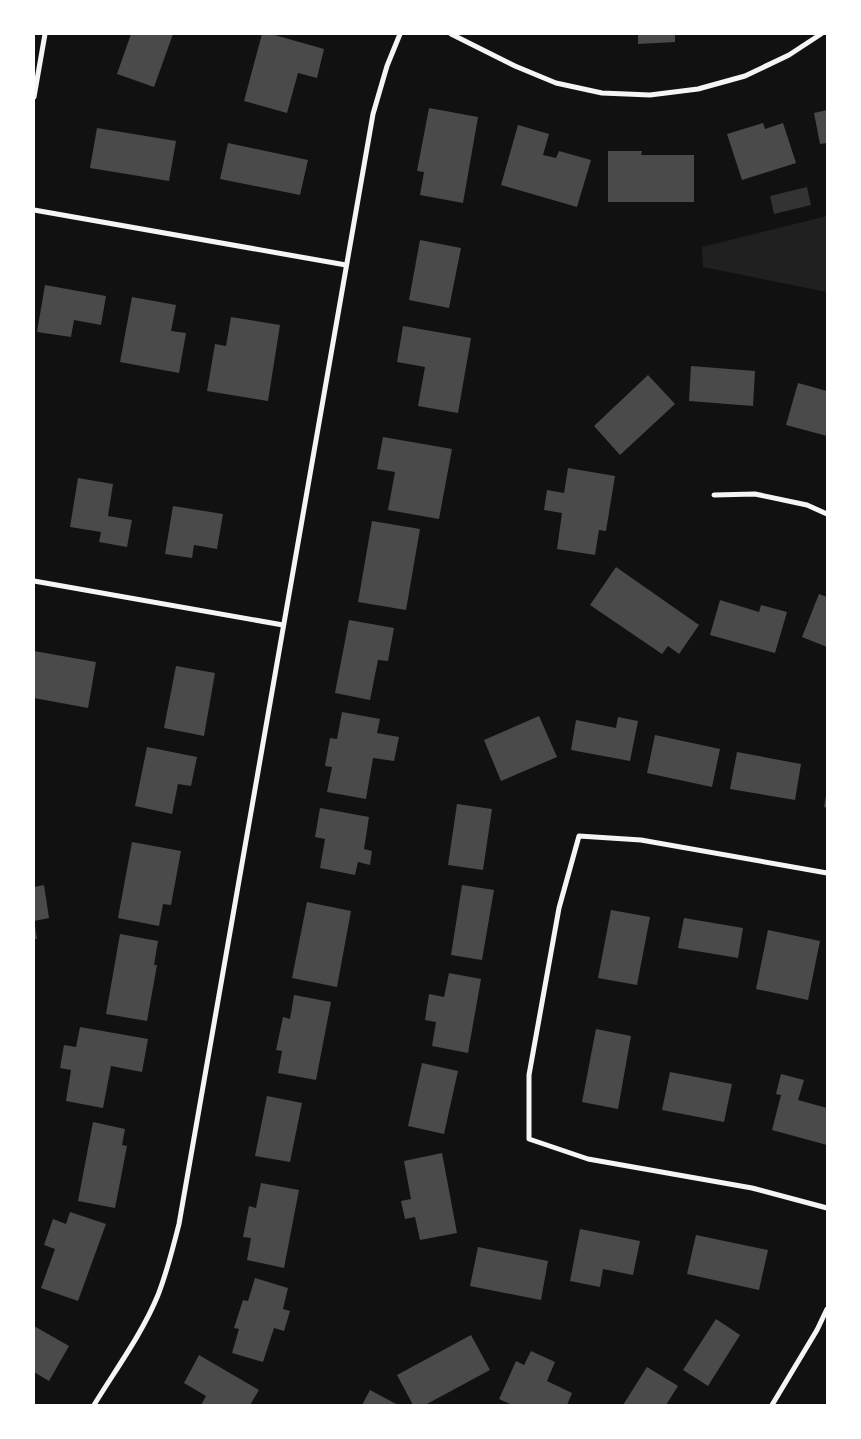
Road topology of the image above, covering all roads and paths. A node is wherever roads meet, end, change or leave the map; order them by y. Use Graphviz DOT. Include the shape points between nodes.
graph roads {
  1 [pos="45,34"];
  2 [pos="400,34"];
  3 [pos="451,34"];
  4 [pos="822,34"];
  5 [pos="34,97"];
  6 [pos="34,210"];
  7 [pos="346,265"];
  8 [pos="714,495"];
  9 [pos="827,514"];
  10 [pos="34,581"];
  11 [pos="283,625"];
  12 [pos="827,873"];
  13 [pos="827,1208"];
  14 [pos="827,1309"];
  15 [pos="94,1405"];
  16 [pos="772,1405"];
  1 -- 5 [label="street"];
  2 -- 7 [label="street" via="373,114"];
  3 -- 4 [label="street" via="556,83 602,93 650,95 698,89 746,76"];
  6 -- 7 [label="street"];
  7 -- 11 [label="street"];
  8 -- 9 [label="street" via="755,494 807,505"];
  10 -- 11 [label="street"];
  11 -- 15 [label="street" via="179,1224 158,1295"];
  12 -- 13 [label="street" via="641,840 579,836 559,908 530,1075 529,1140 588,1159 752,1188"];
  14 -- 16 [label="street"];
}
